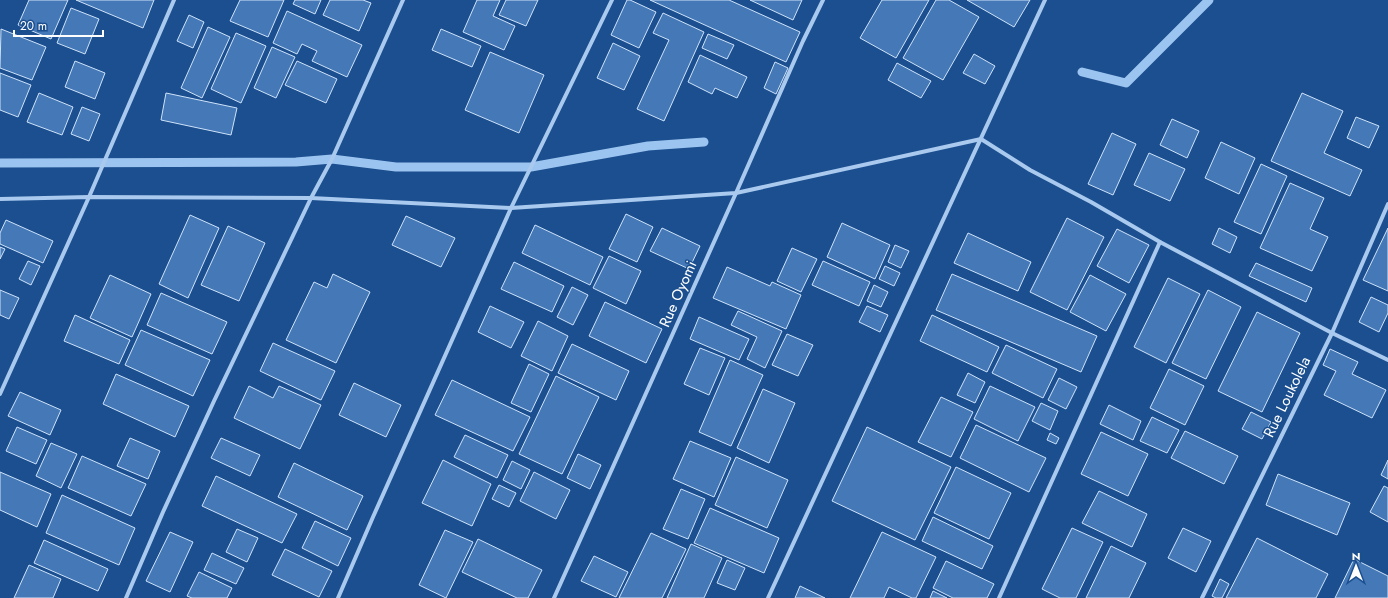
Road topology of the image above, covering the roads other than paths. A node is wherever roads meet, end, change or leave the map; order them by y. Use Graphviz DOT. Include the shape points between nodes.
graph roads {
  1 [pos="174,0"];
  2 [pos="403,0"];
  3 [pos="612,0"];
  4 [pos="823,0"];
  5 [pos="1045,0"];
  6 [pos="981,139"];
  7 [pos="736,193"];
  8 [pos="89,197"];
  9 [pos="311,198"];
  10 [pos="0,199"];
  11 [pos="1388,204"];
  12 [pos="511,208"];
  13 [pos="1160,242"];
  14 [pos="1332,333"];
  15 [pos="1388,360"];
  16 [pos="0,394"];
  17 [pos="126,598"];
  18 [pos="338,598"];
  19 [pos="554,598"];
  20 [pos="768,598"];
  21 [pos="999,598"];
  22 [pos="1202,598"];
  1 -- 8 [label="street"];
  2 -- 9 [label="street" via="332,159"];
  3 -- 12 [label="street"];
  4 -- 7 [label="street, Rue Oyomi"];
  5 -- 6 [label="street"];
  6 -- 7 [label="street"];
  6 -- 13 [label="street" via="1030,170"];
  6 -- 20 [label="street"];
  7 -- 12 [label="street"];
  7 -- 19 [label="street, Rue Oyomi"];
  8 -- 9 [label="street"];
  8 -- 10 [label="street"];
  8 -- 16 [label="street"];
  9 -- 12 [label="street"];
  9 -- 17 [label="street" via="163,512"];
  11 -- 14 [label="street, Rue Loukolela"];
  12 -- 18 [label="street"];
  13 -- 14 [label="street"];
  13 -- 21 [label="street"];
  14 -- 15 [label="street"];
  14 -- 22 [label="street, Rue Loukolela"];
}
